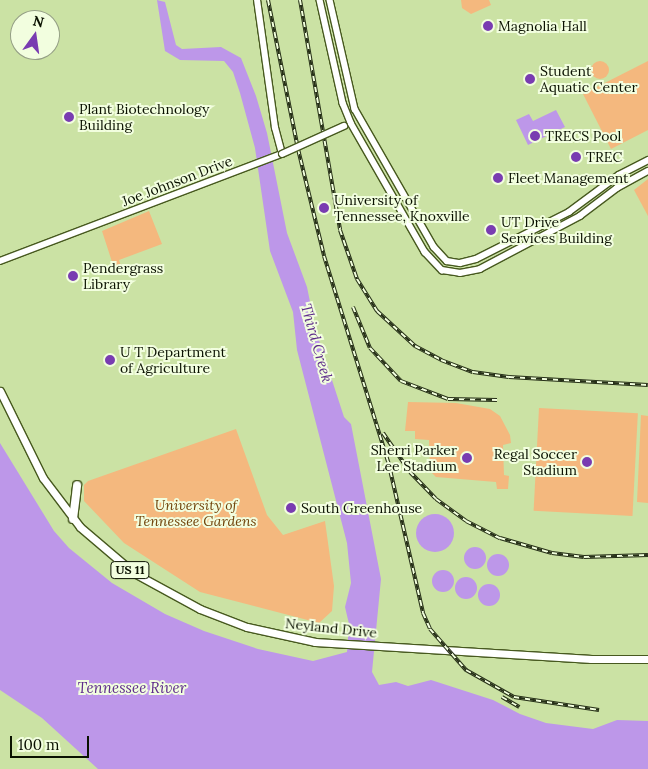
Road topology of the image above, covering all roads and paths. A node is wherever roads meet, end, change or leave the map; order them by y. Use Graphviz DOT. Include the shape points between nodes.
graph roads {
  1 [pos="257,0"];
  2 [pos="320,0"];
  3 [pos="330,0"];
  4 [pos="360,118"];
  5 [pos="351,123"];
  6 [pos="282,154"];
  7 [pos="648,160"];
  8 [pos="648,171"];
  9 [pos="0,261"];
  10 [pos="0,391"];
  11 [pos="77,485"];
  12 [pos="73,519"];
  13 [pos="648,659"];
  1 -- 6 [label="street" via="275,128"];
  2 -- 5 [label="street" via="343,104"];
  3 -- 4 [label="street" via="351,99"];
  4 -- 5 [label="street, Joe Johnson Drive"];
  4 -- 7 [label="street" via="434,247 442,257 454,262 476,259 569,212 619,175"];
  5 -- 6 [label="street, Joe Johnson Drive, bridge"];
  5 -- 8 [label="street" via="425,252 435,264 452,273 480,269 550,233"];
  6 -- 9 [label="street, Joe Johnson Drive"];
  10 -- 12 [label="main road, Neyland Drive / US 11" via="43,478"];
  11 -- 12 [label="highway"];
  12 -- 13 [label="main road, Neyland Drive / US 11" via="107,553 134,573 200,609 272,634 339,644 591,659"];
}
